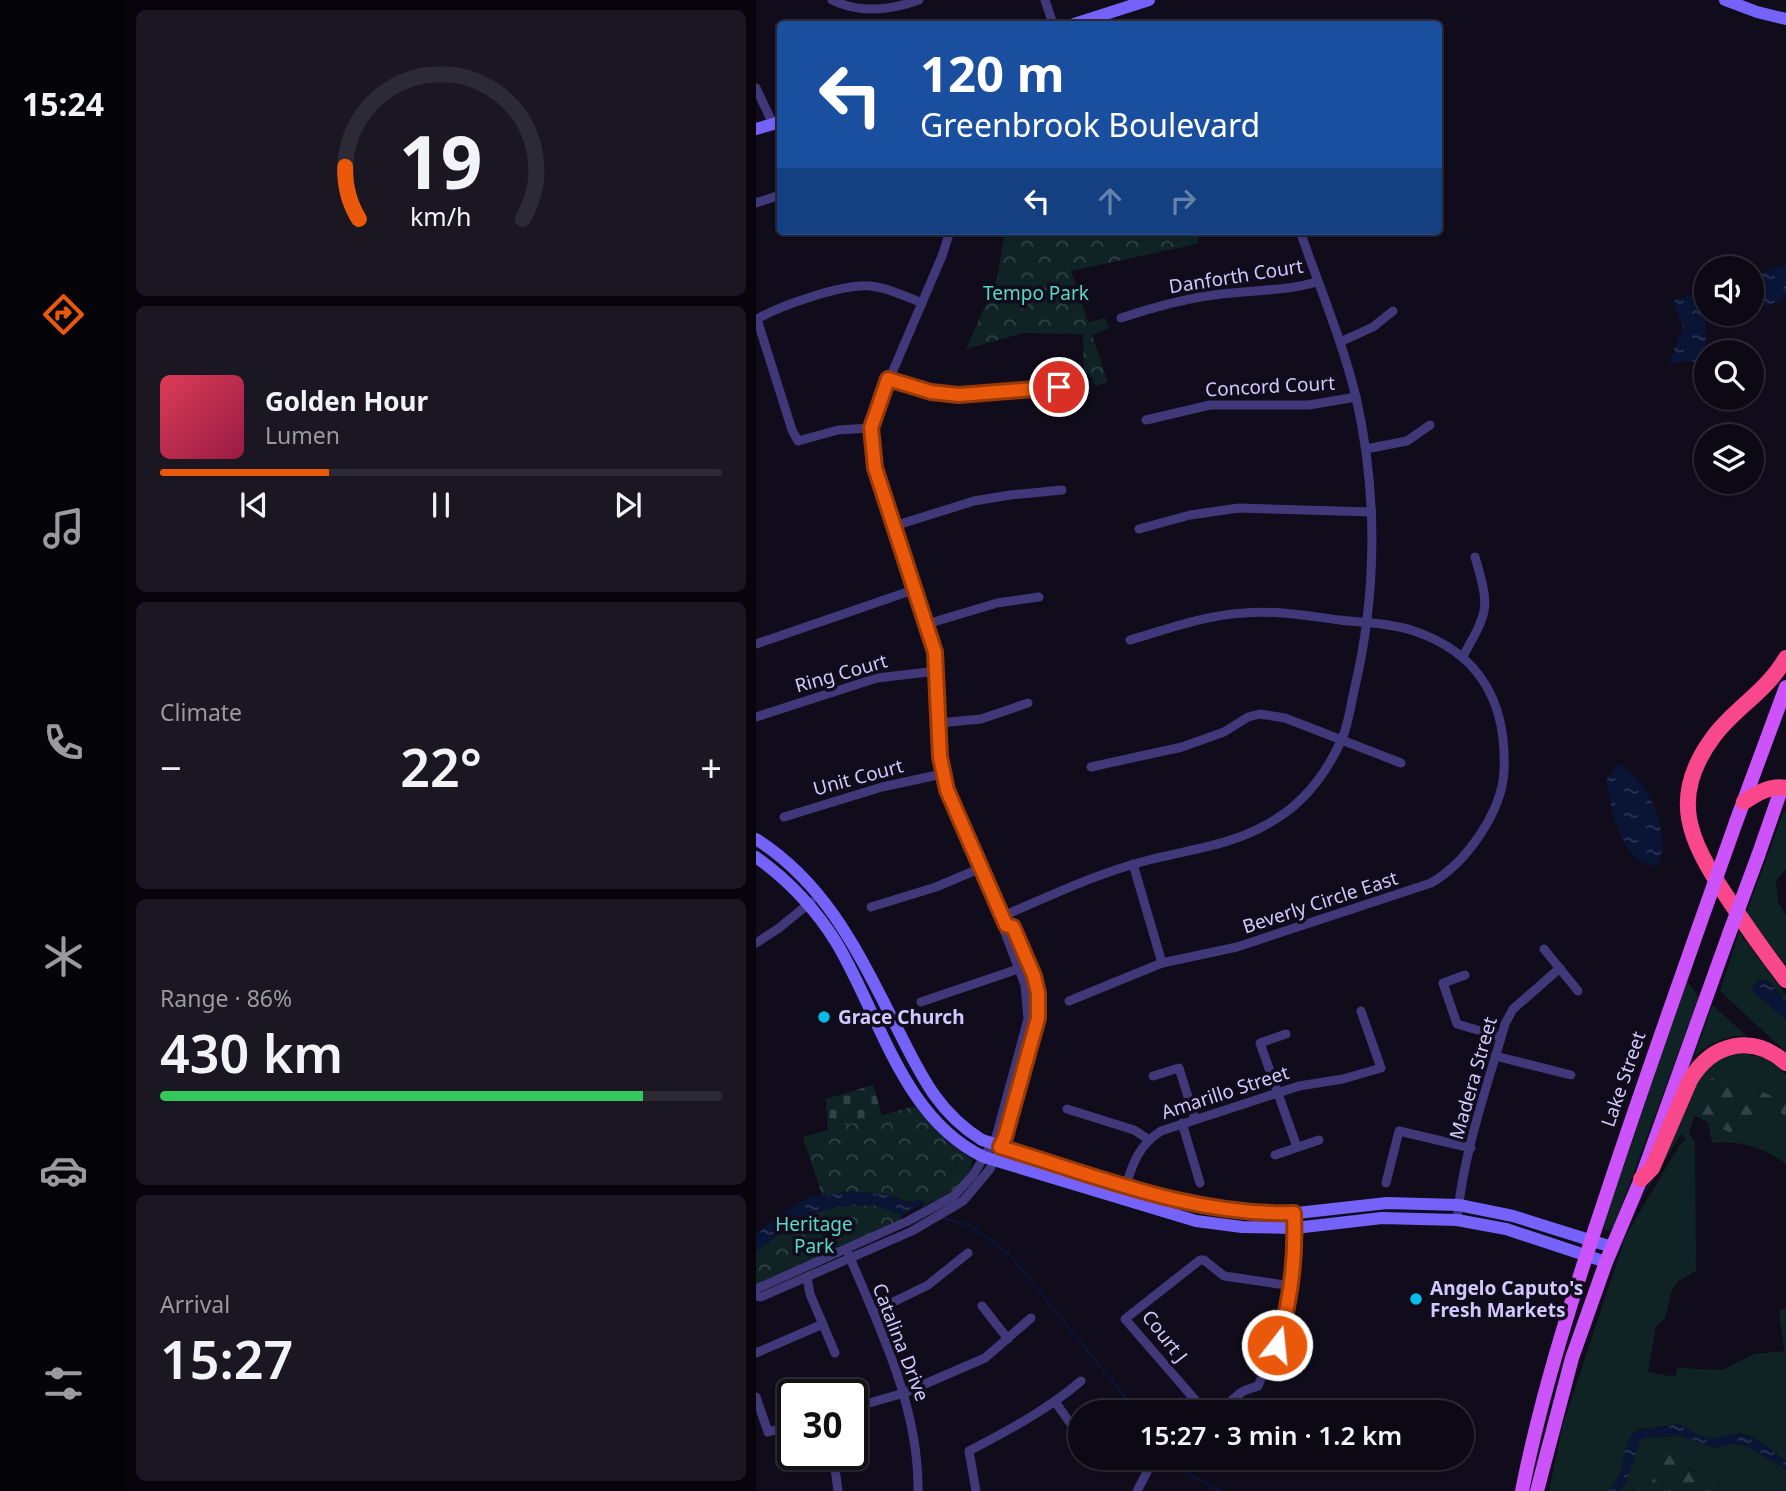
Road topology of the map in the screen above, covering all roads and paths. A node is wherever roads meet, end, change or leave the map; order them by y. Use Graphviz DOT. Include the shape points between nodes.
graph roads {
  1 [pos="832,0"];
  2 [pos="919,0"];
  3 [pos="1045,0"];
  4 [pos="1149,0"];
  5 [pos="1725,0"];
  6 [pos="1786,19"];
  7 [pos="1052,21"];
  8 [pos="1083,21"];
  9 [pos="756,88"];
  10 [pos="777,123"];
  11 [pos="756,129"];
  12 [pos="777,196"];
  13 [pos="756,202"];
  14 [pos="948,235"];
  15 [pos="1301,235"];
  16 [pos="1317,282"];
  17 [pos="922,303"];
  18 [pos="1393,311"];
  19 [pos="1121,318"];
  20 [pos="1340,342"];
  21 [pos="888,379"];
  22 [pos="1077,387"];
  23 [pos="1356,397"];
  24 [pos="1146,420"];
  25 [pos="1430,425"];
  26 [pos="871,428"];
  27 [pos="1366,449"];
  28 [pos="1062,490"];
  29 [pos="1372,512"];
  30 [pos="894,526"];
  31 [pos="1139,529"];
  32 [pos="1475,558"];
  33 [pos="916,589"];
  34 [pos="1040,597"];
  35 [pos="1366,623"];
  36 [pos="927,624"];
  37 [pos="1130,640"];
  38 [pos="756,644"];
  39 [pos="1463,656"];
  40 [pos="1786,658"];
  41 [pos="937,671"];
  42 [pos="1786,687"];
  43 [pos="1028,703"];
  44 [pos="756,717"];
  45 [pos="939,723"];
  46 [pos="1342,740"];
  47 [pos="1401,763"];
  48 [pos="1091,767"];
  49 [pos="942,774"];
  50 [pos="1785,783"];
  51 [pos="1744,802"];
  52 [pos="784,817"];
  53 [pos="756,839"];
  54 [pos="756,857"];
  55 [pos="1133,864"];
  56 [pos="981,868"];
  57 [pos="820,894"];
  58 [pos="809,904"];
  59 [pos="871,907"];
  60 [pos="1004,920"];
  61 [pos="756,943"];
  62 [pos="1544,948"];
  63 [pos="1162,963"];
  64 [pos="1025,967"];
  65 [pos="1560,968"];
  66 [pos="1465,975"];
  67 [pos="1786,980"];
  68 [pos="1578,991"];
  69 [pos="1069,1001"];
  70 [pos="921,1002"];
  71 [pos="1361,1011"];
  72 [pos="1286,1034"];
  73 [pos="1501,1037"];
  74 [pos="1495,1056"];
  75 [pos="1786,1063"];
  76 [pos="1571,1075"];
  77 [pos="1153,1076"];
  78 [pos="1277,1093"];
  79 [pos="1068,1109"];
  80 [pos="1195,1119"];
  81 [pos="1182,1123"];
  82 [pos="1148,1139"];
  83 [pos="1319,1140"];
  84 [pos="996,1146"];
  85 [pos="1297,1147"];
  86 [pos="1471,1148"];
  87 [pos="1275,1155"];
  88 [pos="989,1159"];
  89 [pos="1641,1179"];
  90 [pos="1200,1183"];
  91 [pos="1386,1183"];
  92 [pos="1126,1186"];
  93 [pos="1122,1200"];
  94 [pos="1459,1205"];
  95 [pos="1294,1213"];
  96 [pos="1457,1220"];
  97 [pos="1295,1228"];
  98 [pos="1612,1247"];
  99 [pos="1588,1248"];
  100 [pos="848,1253"];
  101 [pos="968,1253"];
  102 [pos="1606,1262"];
  103 [pos="807,1277"];
  104 [pos="1292,1286"];
  105 [pos="756,1289"];
  106 [pos="756,1296"];
  107 [pos="982,1306"];
  108 [pos="873,1312"];
  109 [pos="1031,1318"];
  110 [pos="822,1324"];
  111 [pos="1008,1339"];
  112 [pos="756,1353"];
  113 [pos="835,1353"];
  114 [pos="1081,1381"];
  115 [pos="904,1393"];
  116 [pos="756,1397"];
  117 [pos="868,1403"];
  118 [pos="1056,1403"];
  119 [pos="1068,1420"];
  120 [pos="777,1429"];
  121 [pos="835,1470"];
  122 [pos="1147,1472"];
  123 [pos="838,1491"];
  124 [pos="918,1491"];
  125 [pos="976,1491"];
  126 [pos="1137,1491"];
  127 [pos="1522,1491"];
  128 [pos="1537,1491"];
  1 -- 2 [label="street" via="863,9"];
  3 -- 7 [label="street"];
  4 -- 8 [label="main road"];
  5 -- 6 [label="main road"];
  9 -- 10 [label="street"];
  10 -- 11 [label="main road"];
  12 -- 13 [label="street"];
  14 -- 17 [label="street"];
  15 -- 16 [label="street"];
  16 -- 19 [label="street, Danforth Court" via="1287,290 1196,298"];
  16 -- 20 [label="street"];
  17 -- 21 [label="street"];
  17 -- 26 [label="street" via="881,288 856,286 757,319 798,441 838,430"];
  18 -- 20 [label="street" via="1373,327"];
  20 -- 23 [label="street"];
  21 -- 22 [label="street" via="959,395"];
  21 -- 26 [label="street"];
  23 -- 24 [label="street, Concord Court" via="1309,405 1210,405"];
  23 -- 27 [label="street"];
  25 -- 27 [label="street" via="1407,441"];
  26 -- 30 [label="street" via="875,468"];
  27 -- 29 [label="street"];
  28 -- 30 [label="street" via="985,499"];
  29 -- 31 [label="street" via="1239,508"];
  29 -- 35 [label="street"];
  30 -- 33 [label="street"];
  32 -- 39 [label="street" via="1485,610"];
  33 -- 36 [label="street"];
  33 -- 38 [label="street"];
  34 -- 36 [label="street" via="997,603"];
  35 -- 37 [label="street" via="1274,612 1243,613"];
  35 -- 39 [label="street" via="1415,631"];
  35 -- 46 [label="street"];
  36 -- 41 [label="street"];
  39 -- 63 [label="street, Beverly Circle East" via="1497,708 1505,760 1497,805 1450,870 1423,887 1237,947"];
  40 -- 67 [label="highway" via="1767,686 1702,752 1688,792 1691,831 1702,860"];
  41 -- 44 [label="street, Ring Court" via="877,678"];
  41 -- 45 [label="street"];
  42 -- 51 [label="main road, Lake Street"];
  43 -- 45 [label="street" via="981,719"];
  45 -- 49 [label="street"];
  46 -- 47 [label="street"];
  46 -- 48 [label="street" via="1285,718 1260,714 1182,747"];
  46 -- 55 [label="street" via="1312,788 1277,819 1222,844"];
  49 -- 52 [label="street, Unit Court"];
  49 -- 56 [label="street"];
  50 -- 51 [label="highway"];
  50 -- 89 [label="main road, bridge"];
  51 -- 99 [label="main road, Lake Street, bridge"];
  53 -- 57 [label="main road"];
  54 -- 58 [label="main road"];
  55 -- 60 [label="street"];
  55 -- 63 [label="street"];
  56 -- 59 [label="street"];
  56 -- 60 [label="street"];
  57 -- 58 [label="street"];
  57 -- 84 [label="main road" via="849,936 932,1094 959,1124"];
  58 -- 61 [label="street"];
  58 -- 88 [label="main road" via="837,944 925,1110 953,1139"];
  60 -- 64 [label="street" via="1003,930"];
  62 -- 65 [label="street"];
  63 -- 69 [label="street, Beverly Circle East"];
  64 -- 70 [label="street"];
  64 -- 84 [label="street" via="1038,993 1038,1018 1005,1137"];
  65 -- 68 [label="street"];
  65 -- 73 [label="street, Madera Street" via="1513,1009"];
  66 -- 73 [label="street" via="1443,983 1457,1024"];
  71 -- 78 [label="street, Amarillo Street" via="1381,1068"];
  72 -- 78 [label="street" via="1261,1043"];
  73 -- 74 [label="street, Madera Street"];
  74 -- 76 [label="street"];
  74 -- 86 [label="street, Madera Street"];
  75 -- 89 [label="highway" via="1745,1045 1719,1050 1707,1058 1690,1080 1652,1168"];
  77 -- 80 [label="street" via="1179,1068"];
  78 -- 80 [label="street, Amarillo Street"];
  78 -- 85 [label="street"];
  79 -- 82 [label="street" via="1134,1130"];
  80 -- 81 [label="street, Amarillo Street"];
  81 -- 82 [label="street, Amarillo Street"];
  81 -- 90 [label="street"];
  82 -- 92 [label="street, Amarillo Street" via="1134,1160"];
  83 -- 85 [label="street"];
  84 -- 88 [label="street"];
  84 -- 92 [label="main road"];
  85 -- 87 [label="street"];
  86 -- 91 [label="street" via="1399,1131"];
  86 -- 94 [label="street, Madera Street"];
  88 -- 93 [label="main road"];
  88 -- 100 [label="street" via="939,1204"];
  88 -- 100 [label="street" via="968,1197 952,1208 921,1226"];
  89 -- 98 [label="main road"];
  92 -- 93 [label="street, Amarillo Street"];
  92 -- 95 [label="main road" via="1208,1208"];
  93 -- 97 [label="main road" via="1206,1223"];
  94 -- 95 [label="main road" via="1401,1203"];
  94 -- 96 [label="street, Madera Street"];
  94 -- 99 [label="main road" via="1513,1216"];
  95 -- 97 [label="street"];
  96 -- 97 [label="main road" via="1381,1218"];
  96 -- 99 [label="main road"];
  97 -- 104 [label="street"];
  98 -- 99 [label="main road"];
  98 -- 102 [label="main road"];
  99 -- 102 [label="main road"];
  99 -- 127 [label="main road, Lake Street" via="1555,1353"];
  100 -- 103 [label="street"];
  100 -- 105 [label="street"];
  100 -- 108 [label="street, Catalina Drive"];
  101 -- 108 [label="street" via="928,1285"];
  102 -- 128 [label="main road" via="1571,1359"];
  103 -- 106 [label="street"];
  103 -- 110 [label="street"];
  104 -- 104 [label="street, Court J" via="1224,1276 1200,1260 1125,1319 1203,1409 1221,1409 1258,1386 1277,1345"];
  107 -- 111 [label="street"];
  108 -- 115 [label="street, Catalina Drive"];
  109 -- 111 [label="street"];
  110 -- 112 [label="street"];
  110 -- 113 [label="street"];
  111 -- 115 [label="street" via="985,1358"];
  114 -- 118 [label="street"];
  115 -- 117 [label="street"];
  115 -- 124 [label="street, Catalina Drive" via="914,1434"];
  116 -- 120 [label="street" via="768,1432"];
  118 -- 119 [label="street"];
  118 -- 125 [label="street" via="969,1451"];
  121 -- 123 [label="street"];
  122 -- 126 [label="street"];
}
